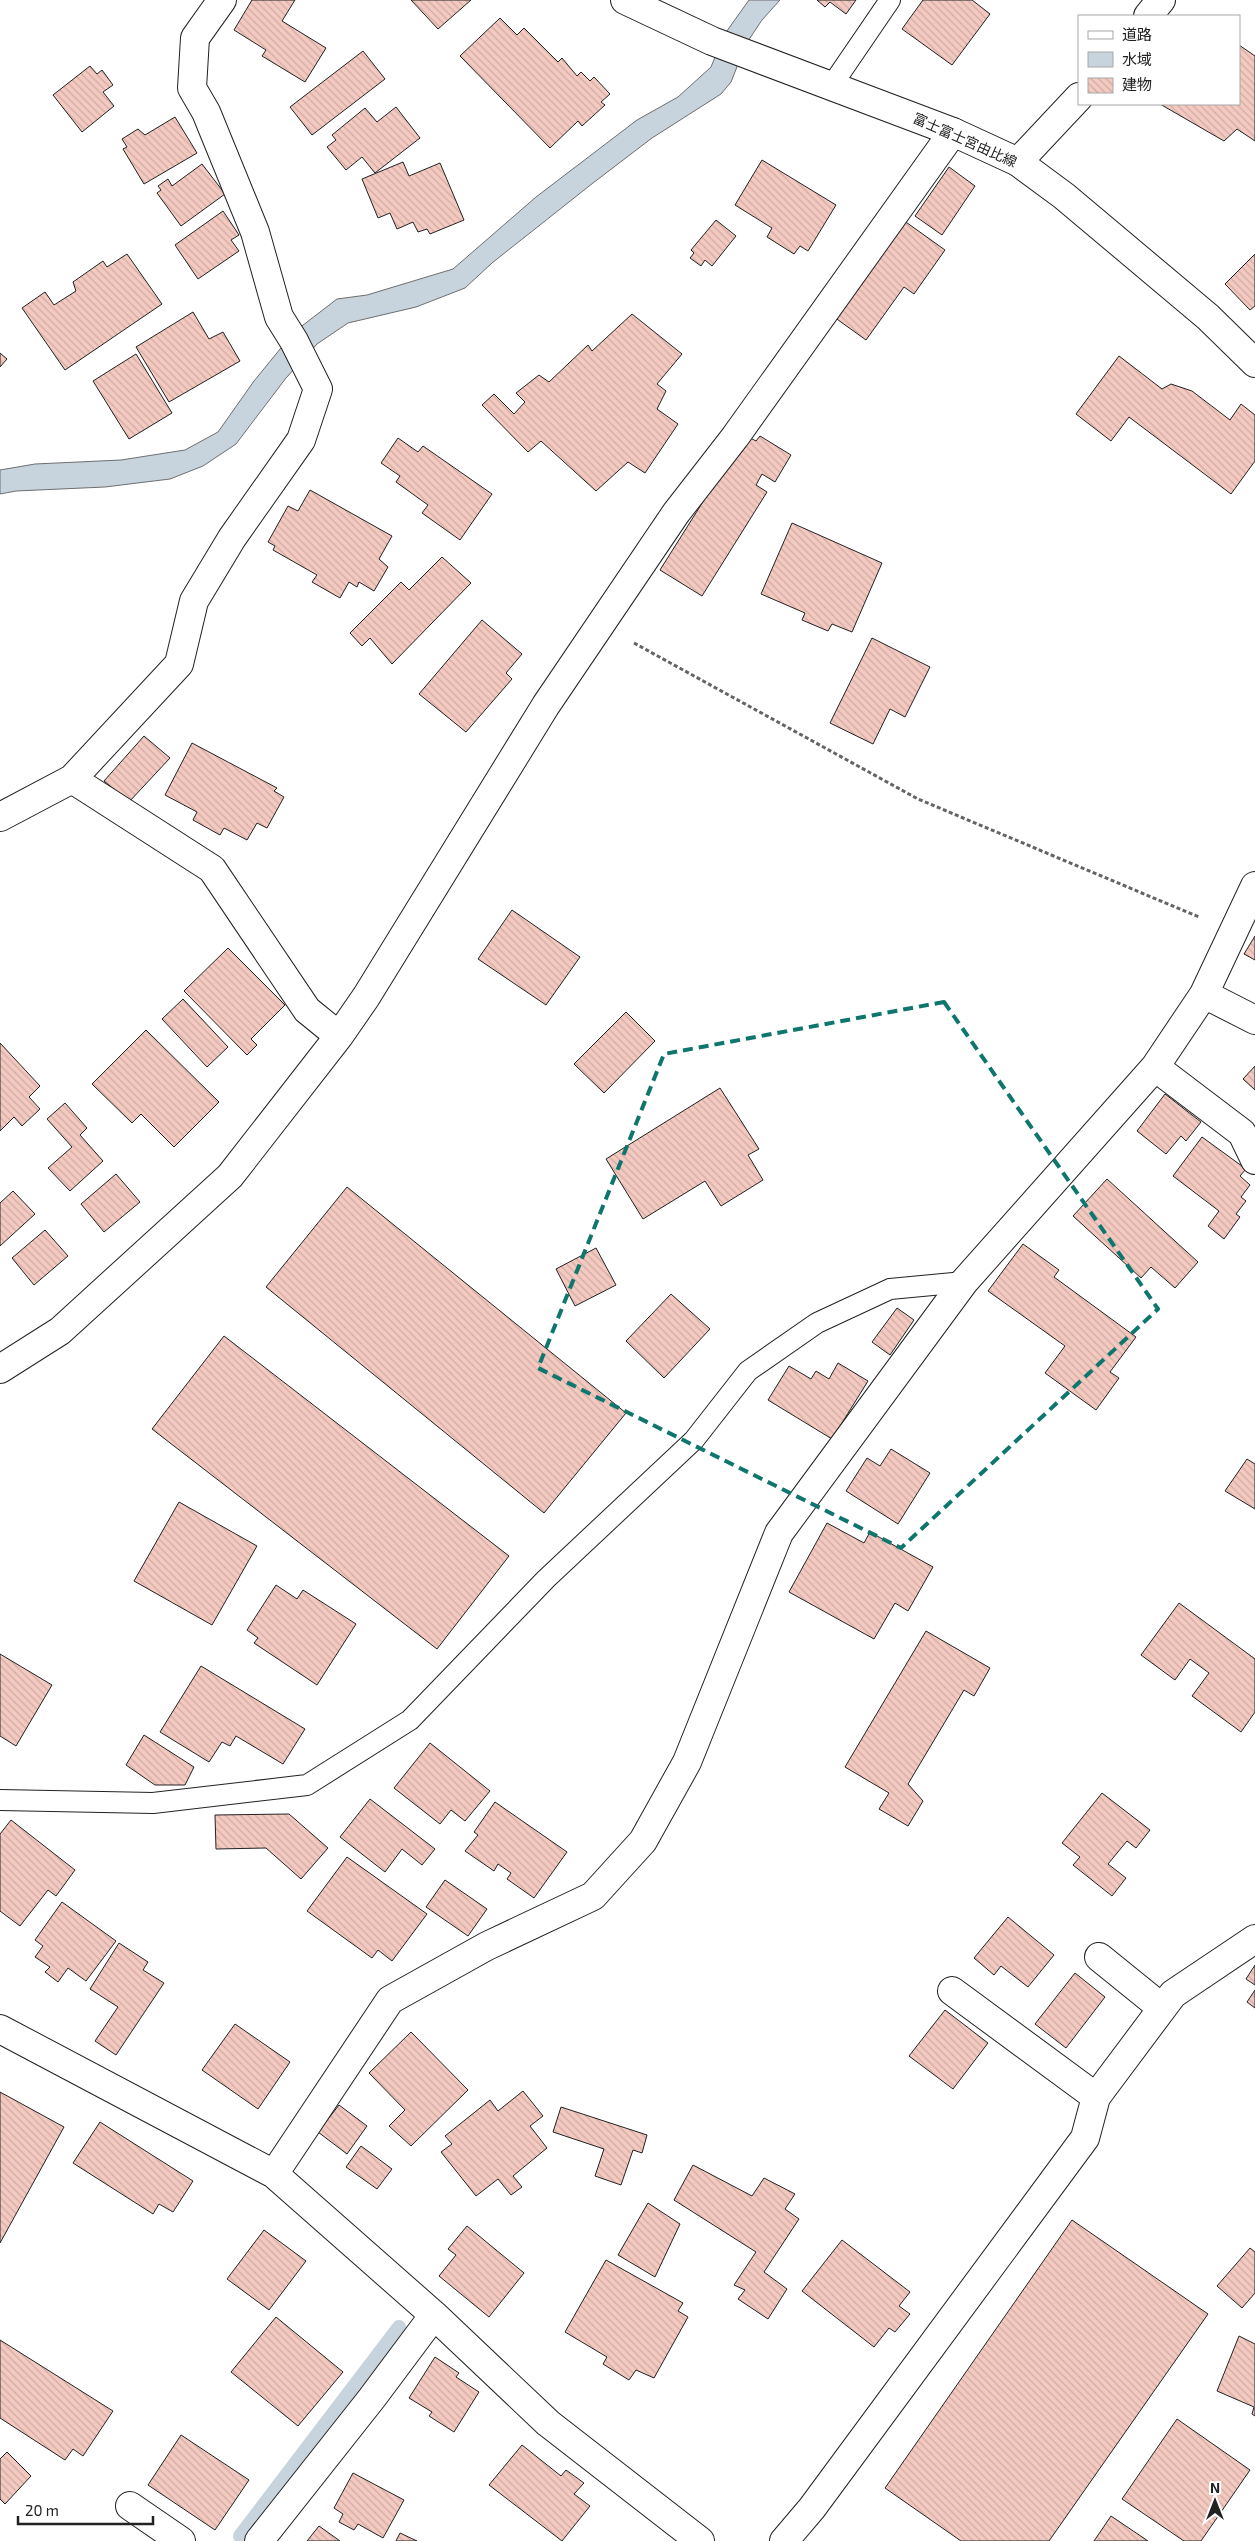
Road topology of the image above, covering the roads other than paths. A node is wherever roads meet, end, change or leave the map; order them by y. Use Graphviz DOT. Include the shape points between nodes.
graph roads {
  1 [pos="222,0"];
  2 [pos="624,0"];
  3 [pos="890,0"];
  4 [pos="1161,0"];
  5 [pos="1149,15"];
  6 [pos="832,85"];
  7 [pos="1078,98"];
  8 [pos="953,132"];
  9 [pos="1018,162"];
  10 [pos="1255,363"];
  11 [pos="72,779"];
  12 [pos="0,817"];
  13 [pos="1255,886"];
  14 [pos="1204,994"];
  15 [pos="1255,1020"];
  16 [pos="339,1036"];
  17 [pos="1155,1067"];
  18 [pos="1255,1160"];
  19 [pos="964,1282"];
  20 [pos="0,1369"];
  21 [pos="0,1800"];
  22 [pos="1255,1940"];
  23 [pos="1099,1957"];
  24 [pos="952,1991"];
  25 [pos="1162,2008"];
  26 [pos="0,2029"];
  27 [pos="1096,2097"];
  28 [pos="274,2174"];
  29 [pos="434,2315"];
  30 [pos="130,2506"];
  31 [pos="181,2541"];
  32 [pos="259,2541"];
  33 [pos="700,2541"];
  34 [pos="784,2541"];
  1 -- 11 [label="street" via="195,38 192,88 206,112 255,232 279,317 318,389 301,440 232,538 194,601 179,664"];
  2 -- 6 [label="street, 富士富士宮由比線" via="712,41"];
  3 -- 6 [label="lane"];
  4 -- 5 [label="street"];
  6 -- 8 [label="street, 富士富士宮由比線"];
  7 -- 9 [label="street"];
  8 -- 9 [label="street, 富士富士宮由比線"];
  8 -- 16 [label="street" via="735,437 676,513 546,706"];
  9 -- 10 [label="street, 富士富士宮由比線" via="1064,196 1208,317"];
  11 -- 12 [label="street"];
  11 -- 16 [label="street" via="212,869 307,1010"];
  13 -- 14 [label="street"];
  14 -- 15 [label="street"];
  14 -- 17 [label="street"];
  16 -- 20 [label="street" via="230,1176 60,1331"];
  17 -- 18 [label="street" via="1242,1133"];
  17 -- 19 [label="street"];
  19 -- 21 [label="lane" via="890,1289 818,1323 748,1371 694,1440 546,1579 410,1720 307,1784 153,1803"];
  19 -- 28 [label="street" via="779,1533 687,1762 643,1840 593,1896 487,1946 390,2000"];
  22 -- 25 [label="street" via="1173,1994"];
  23 -- 25 [label="street"];
  24 -- 27 [label="street"];
  25 -- 27 [label="street"];
  26 -- 28 [label="street"];
  27 -- 34 [label="street" via="1085,2138 812,2508"];
  28 -- 29 [label="street"];
  29 -- 32 [label="street"];
  29 -- 33 [label="street" via="548,2423"];
  30 -- 31 [label="street"];
}
